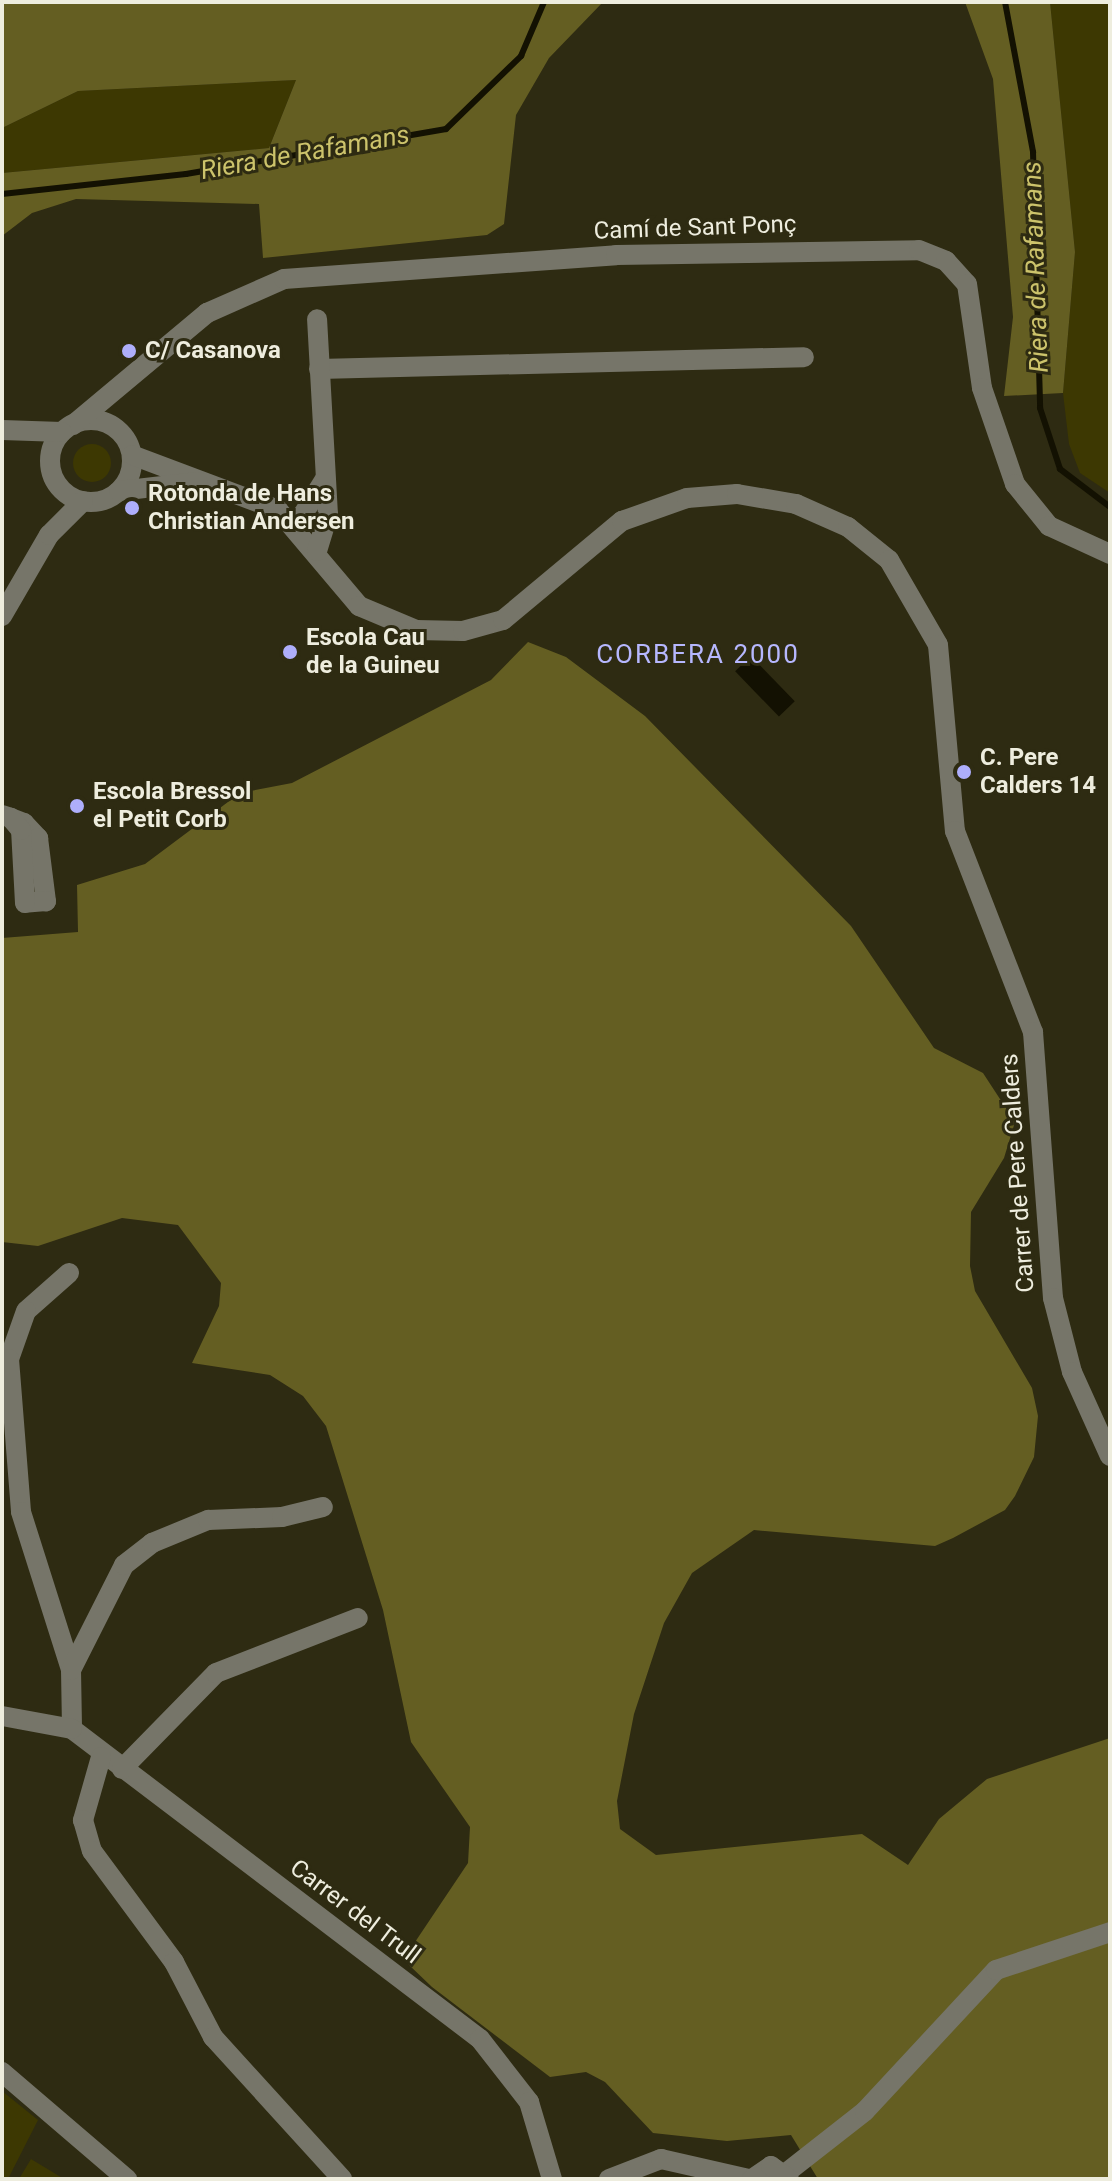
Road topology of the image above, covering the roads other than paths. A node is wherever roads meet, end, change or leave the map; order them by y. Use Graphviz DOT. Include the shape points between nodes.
graph roads {
  1 [pos="317,319"];
  2 [pos="804,357"];
  3 [pos="319,369"];
  4 [pos="117,387"];
  5 [pos="67,429"];
  6 [pos="11,432"];
  7 [pos="120,432"];
  8 [pos="132,455"];
  9 [pos="51,467"];
  10 [pos="325,479"];
  11 [pos="201,481"];
  12 [pos="119,491"];
  13 [pos="83,501"];
  14 [pos="291,520"];
  15 [pos="317,551"];
  16 [pos="1110,554"];
  17 [pos="2,616"];
  18 [pos="69,1273"];
  19 [pos="1110,1456"];
  20 [pos="323,1507"];
  21 [pos="358,1618"];
  22 [pos="71,1670"];
  23 [pos="2,1716"];
  24 [pos="72,1729"];
  25 [pos="101,1757"];
  26 [pos="122,1769"];
  27 [pos="1110,1932"];
  28 [pos="2,2072"];
  29 [pos="787,2176"];
  30 [pos="127,2179"];
  31 [pos="342,2179"];
  32 [pos="552,2179"];
  33 [pos="609,2179"];
  34 [pos="751,2179"];
  1 -- 3 [label="street"];
  2 -- 3 [label="street"];
  3 -- 10 [label="street"];
  4 -- 5 [label="street, Camí de Sant Ponç"];
  4 -- 7 [label="street"];
  4 -- 16 [label="street, Camí de Sant Ponç" via="207,313 284,279 616,255 919,250 946,261 967,284 982,388 1015,484 1049,526"];
  5 -- 6 [label="street"];
  5 -- 7 [label="street" via="97,421"];
  5 -- 9 [label="street"];
  6 -- 9 [label="street"];
  7 -- 8 [label="street"];
  8 -- 11 [label="street, Carrer de Pere Calders"];
  8 -- 12 [label="street"];
  9 -- 13 [label="street" via="61,489"];
  10 -- 14 [label="street" via="302,516"];
  10 -- 15 [label="street" via="328,515"];
  11 -- 12 [label="street, Carrer de Pere Calders"];
  11 -- 14 [label="street, Carrer de Pere Calders" via="240,491"];
  12 -- 13 [label="street"];
  13 -- 17 [label="street" via="49,535"];
  14 -- 15 [label="street, Carrer de Pere Calders"];
  15 -- 19 [label="street, Carrer de Pere Calders" via="359,606 389,622 436,632 503,620 622,521 710,495 757,495 815,510 848,527 902,575 930,623 943,666 955,831 1033,1032 1053,1298 1072,1372"];
  18 -- 22 [label="street" via="26,1311 9,1359 21,1512"];
  20 -- 22 [label="street" via="282,1517 208,1520 152,1543 124,1565"];
  21 -- 26 [label="street" via="216,1673"];
  22 -- 24 [label="street"];
  23 -- 24 [label="street"];
  24 -- 25 [label="street, Carrer del Trull"];
  25 -- 26 [label="street, Carrer del Trull"];
  25 -- 31 [label="street" via="83,1820 92,1851 147,1921 222,2048"];
  26 -- 32 [label="street, Carrer del Trull" via="480,2039 529,2102"];
  27 -- 29 [label="street" via="996,1970 865,2111"];
  28 -- 30 [label="street"];
  29 -- 34 [label="street" via="771,2166"];
  33 -- 34 [label="street" via="661,2159"];
}
